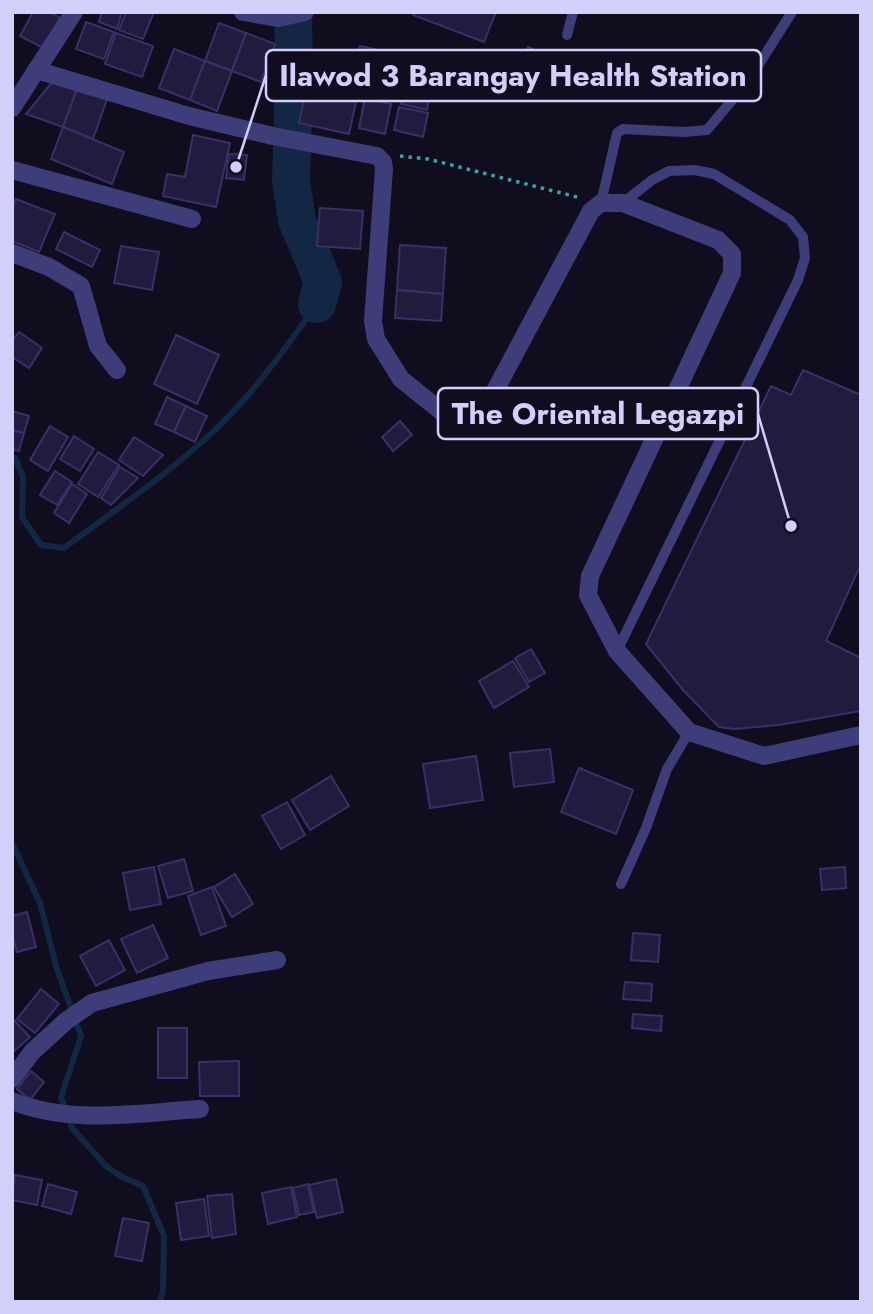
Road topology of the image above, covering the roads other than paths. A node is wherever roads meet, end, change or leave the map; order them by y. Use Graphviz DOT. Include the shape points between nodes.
graph roads {
  1 [pos="74,12"];
  2 [pos="243,12"];
  3 [pos="305,12"];
  4 [pos="573,12"];
  5 [pos="792,12"];
  6 [pos="568,35"];
  7 [pos="36,70"];
  8 [pos="12,108"];
  9 [pos="12,170"];
  10 [pos="601,202"];
  11 [pos="623,203"];
  12 [pos="192,219"];
  13 [pos="12,253"];
  14 [pos="117,370"];
  15 [pos="617,651"];
  16 [pos="689,732"];
  17 [pos="861,735"];
  18 [pos="621,884"];
  19 [pos="277,960"];
  20 [pos="12,1079"];
  21 [pos="12,1101"];
  22 [pos="200,1109"];
  1 -- 7 [label="street"];
  2 -- 3 [label="street" via="278,18"];
  4 -- 6 [label="lane"];
  5 -- 10 [label="lane" via="749,80 707,130 623,129 617,133"];
  7 -- 8 [label="street"];
  7 -- 10 [label="street" via="189,116 377,156 384,169 373,321 376,339 401,379 457,424 471,424 481,417 591,211"];
  9 -- 12 [label="street"];
  10 -- 11 [label="street"];
  11 -- 15 [label="street" via="719,240 732,254 732,273 590,576 588,595"];
  11 -- 15 [label="lane" via="669,171 714,174 790,220 803,237 805,258"];
  13 -- 14 [label="street" via="81,286 97,346"];
  15 -- 16 [label="street"];
  16 -- 17 [label="street" via="764,756"];
  16 -- 18 [label="lane" via="667,769"];
  19 -- 20 [label="street" via="208,971 92,1003 32,1052"];
  21 -- 22 [label="street" via="78,1117"];
}
